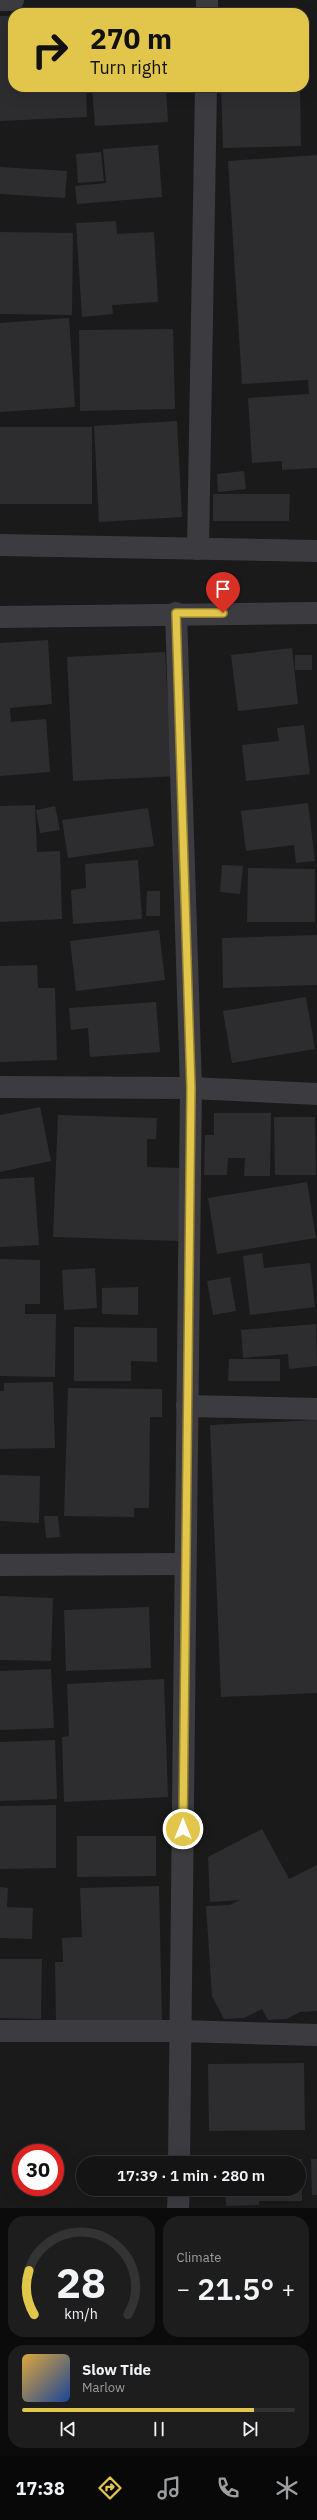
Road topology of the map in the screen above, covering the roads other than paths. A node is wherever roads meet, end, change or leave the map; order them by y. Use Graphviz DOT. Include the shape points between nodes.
graph roads {
  1 [pos="0,0"];
  2 [pos="13,0"];
  3 [pos="206,92"];
  4 [pos="0,545"];
  5 [pos="198,549"];
  6 [pos="317,551"];
  7 [pos="176,613"];
  8 [pos="317,613"];
  9 [pos="0,617"];
  10 [pos="0,1087"];
  11 [pos="191,1088"];
  12 [pos="317,1094"];
  13 [pos="187,1406"];
  14 [pos="317,1409"];
  15 [pos="185,1564"];
  16 [pos="0,1565"];
  17 [pos="0,2031"];
  18 [pos="181,2031"];
  19 [pos="317,2035"];
  20 [pos="179,2156"];
  21 [pos="179,2196"];
  22 [pos="178,2208"];
  1 -- 2 [label="street"];
  3 -- 5 [label="street"];
  4 -- 5 [label="street"];
  5 -- 6 [label="street"];
  7 -- 8 [label="street"];
  7 -- 9 [label="street"];
  7 -- 11 [label="street"];
  10 -- 11 [label="street"];
  11 -- 12 [label="street"];
  11 -- 13 [label="street"];
  13 -- 14 [label="street"];
  13 -- 15 [label="street"];
  15 -- 16 [label="street"];
  15 -- 18 [label="street"];
  17 -- 18 [label="street"];
  18 -- 19 [label="street"];
  18 -- 20 [label="street"];
  21 -- 22 [label="street"];
}
